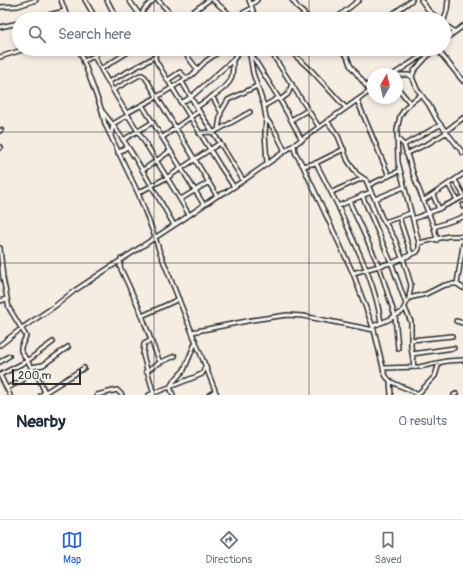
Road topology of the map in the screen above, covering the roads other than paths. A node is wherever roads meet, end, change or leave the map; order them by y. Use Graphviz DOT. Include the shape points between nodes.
graph roads {
  1 [pos="36,0"];
  2 [pos="61,0"];
  3 [pos="85,0"];
  4 [pos="107,0"];
  5 [pos="129,0"];
  6 [pos="154,0"];
  7 [pos="158,0"];
  8 [pos="209,0"];
  9 [pos="213,0"];
  10 [pos="249,0"];
  11 [pos="257,0"];
  12 [pos="292,0"];
  13 [pos="359,0"];
  14 [pos="412,0"];
  15 [pos="421,0"];
  16 [pos="448,0"];
  17 [pos="0,7"];
  18 [pos="252,7"];
  19 [pos="65,11"];
  20 [pos="61,12"];
  21 [pos="92,12"];
  22 [pos="113,12"];
  23 [pos="137,12"];
  24 [pos="143,12"];
  25 [pos="169,12"];
  26 [pos="193,12"];
  27 [pos="226,12"];
  28 [pos="244,12"];
  29 [pos="254,12"];
  30 [pos="303,12"];
  31 [pos="344,12"];
  32 [pos="396,12"];
  33 [pos="430,12"];
  34 [pos="446,12"];
  35 [pos="12,24"];
  36 [pos="463,26"];
  37 [pos="0,27"];
  38 [pos="451,29"];
  39 [pos="455,32"];
  40 [pos="451,35"];
  41 [pos="12,53"];
  42 [pos="82,56"];
  43 [pos="94,56"];
  44 [pos="122,56"];
  45 [pos="187,56"];
  46 [pos="213,56"];
  47 [pos="236,56"];
  48 [pos="250,56"];
  49 [pos="252,56"];
  50 [pos="274,56"];
  51 [pos="296,56"];
  52 [pos="347,56"];
  53 [pos="420,56"];
  54 [pos="427,56"];
  55 [pos="443,56"];
  56 [pos="0,57"];
  57 [pos="155,57"];
  58 [pos="233,60"];
  59 [pos="84,61"];
  60 [pos="402,68"];
  61 [pos="101,69"];
  62 [pos="197,70"];
  63 [pos="403,75"];
  64 [pos="412,77"];
  65 [pos="187,79"];
  66 [pos="168,80"];
  67 [pos="463,81"];
  68 [pos="108,82"];
  69 [pos="182,82"];
  70 [pos="292,84"];
  71 [pos="367,85"];
  72 [pos="257,86"];
  73 [pos="172,87"];
  74 [pos="113,90"];
  75 [pos="367,93"];
  76 [pos="403,94"];
  77 [pos="421,95"];
  78 [pos="191,96"];
  79 [pos="212,96"];
  80 [pos="157,97"];
  81 [pos="279,99"];
  82 [pos="357,100"];
  83 [pos="181,103"];
  84 [pos="410,103"];
  85 [pos="142,106"];
  86 [pos="264,106"];
  87 [pos="197,107"];
  88 [pos="346,108"];
  89 [pos="308,110"];
  90 [pos="102,111"];
  91 [pos="199,111"];
  92 [pos="221,112"];
  93 [pos="250,112"];
  94 [pos="128,114"];
  95 [pos="190,118"];
  96 [pos="266,118"];
  97 [pos="463,118"];
  98 [pos="110,120"];
  99 [pos="291,120"];
  100 [pos="327,121"];
  101 [pos="153,122"];
  102 [pos="105,124"];
  103 [pos="113,124"];
  104 [pos="440,124"];
  105 [pos="319,127"];
  106 [pos="176,128"];
  107 [pos="218,130"];
  108 [pos="137,131"];
  109 [pos="212,132"];
  110 [pos="446,132"];
  111 [pos="199,133"];
  112 [pos="163,137"];
  113 [pos="110,138"];
  114 [pos="398,139"];
  115 [pos="124,140"];
  116 [pos="302,140"];
  117 [pos="220,143"];
  118 [pos="294,145"];
  119 [pos="404,145"];
  120 [pos="127,146"];
  121 [pos="462,148"];
  122 [pos="210,149"];
  123 [pos="344,149"];
  124 [pos="286,150"];
  125 [pos="170,151"];
  126 [pos="295,152"];
  127 [pos="118,153"];
  128 [pos="463,153"];
  129 [pos="406,154"];
  130 [pos="195,159"];
  131 [pos="156,161"];
  132 [pos="268,163"];
  133 [pos="316,163"];
  134 [pos="303,166"];
  135 [pos="181,168"];
  136 [pos="143,170"];
  137 [pos="399,171"];
  138 [pos="463,175"];
  139 [pos="389,176"];
  140 [pos="168,178"];
  141 [pos="363,178"];
  142 [pos="243,180"];
  143 [pos="455,180"];
  144 [pos="209,182"];
  145 [pos="448,184"];
  146 [pos="369,185"];
  147 [pos="152,186"];
  148 [pos="234,187"];
  149 [pos="404,187"];
  150 [pos="195,190"];
  151 [pos="332,192"];
  152 [pos="371,192"];
  153 [pos="138,193"];
  154 [pos="362,195"];
  155 [pos="433,195"];
  156 [pos="217,196"];
  157 [pos="463,196"];
  158 [pos="180,199"];
  159 [pos="375,200"];
  160 [pos="457,200"];
  161 [pos="349,201"];
  162 [pos="423,201"];
  163 [pos="204,205"];
  164 [pos="338,206"];
  165 [pos="439,209"];
  166 [pos="411,213"];
  167 [pos="429,213"];
  168 [pos="189,215"];
  169 [pos="399,217"];
  170 [pos="463,217"];
  171 [pos="413,219"];
  172 [pos="385,222"];
  173 [pos="174,225"];
  174 [pos="434,227"];
  175 [pos="463,236"];
  176 [pos="155,237"];
  177 [pos="437,240"];
  178 [pos="419,243"];
  179 [pos="463,245"];
  180 [pos="0,248"];
  181 [pos="411,254"];
  182 [pos="402,258"];
  183 [pos="120,259"];
  184 [pos="391,262"];
  185 [pos="379,266"];
  186 [pos="1,269"];
  187 [pos="366,270"];
  188 [pos="353,273"];
  189 [pos="457,284"];
  190 [pos="463,288"];
  191 [pos="408,298"];
  192 [pos="7,299"];
  193 [pos="179,299"];
  194 [pos="0,301"];
  195 [pos="405,306"];
  196 [pos="142,316"];
  197 [pos="395,316"];
  198 [pos="456,321"];
  199 [pos="381,323"];
  200 [pos="463,323"];
  201 [pos="22,328"];
  202 [pos="374,328"];
  203 [pos="192,332"];
  204 [pos="452,336"];
  205 [pos="152,340"];
  206 [pos="411,340"];
  207 [pos="196,341"];
  208 [pos="53,342"];
  209 [pos="0,345"];
  210 [pos="68,347"];
  211 [pos="398,348"];
  212 [pos="454,348"];
  213 [pos="412,354"];
  214 [pos="9,356"];
  215 [pos="176,356"];
  216 [pos="463,360"];
  217 [pos="27,361"];
  218 [pos="0,362"];
  219 [pos="161,362"];
  220 [pos="439,363"];
  221 [pos="206,366"];
  222 [pos="32,367"];
  223 [pos="414,367"];
  224 [pos="84,368"];
  225 [pos="383,368"];
  226 [pos="146,371"];
  227 [pos="0,375"];
  228 [pos="390,381"];
  229 [pos="170,387"];
  230 [pos="7,388"];
  231 [pos="216,393"];
  232 [pos="46,394"];
  233 [pos="10,395"];
  234 [pos="41,395"];
  235 [pos="97,395"];
  236 [pos="122,395"];
  237 [pos="149,395"];
  238 [pos="154,395"];
  239 [pos="173,395"];
  240 [pos="209,395"];
  241 [pos="391,395"];
  242 [pos="417,395"];
  1 -- 17 [label="street" via="18,6"];
  2 -- 19 [label="street"];
  3 -- 21 [label="street"];
  4 -- 22 [label="street"];
  5 -- 23 [label="street"];
  6 -- 24 [label="street" via="144,8"];
  7 -- 25 [label="street"];
  8 -- 26 [label="street"];
  9 -- 27 [label="street"];
  10 -- 18 [label="street"];
  11 -- 18 [label="street"];
  12 -- 30 [label="street"];
  13 -- 31 [label="street"];
  14 -- 32 [label="street"];
  15 -- 33 [label="street"];
  16 -- 34 [label="street"];
  18 -- 28 [label="street"];
  18 -- 29 [label="street"];
  19 -- 20 [label="street"];
  35 -- 37 [label="street"];
  36 -- 39 [label="street"];
  38 -- 39 [label="street"];
  39 -- 40 [label="street"];
  41 -- 56 [label="street"];
  42 -- 59 [label="street"];
  43 -- 59 [label="street"];
  43 -- 61 [label="street"];
  44 -- 61 [label="street"];
  45 -- 62 [label="street"];
  46 -- 62 [label="street"];
  47 -- 58 [label="street"];
  48 -- 72 [label="street"];
  49 -- 81 [label="street"];
  50 -- 70 [label="street"];
  51 -- 88 [label="street"];
  52 -- 71 [label="street" via="350,65"];
  53 -- 60 [label="street"];
  54 -- 64 [label="street"];
  55 -- 67 [label="street"];
  57 -- 66 [label="street"];
  57 -- 68 [label="street"];
  58 -- 78 [label="street"];
  58 -- 79 [label="street" via="230,82"];
  59 -- 90 [label="street"];
  61 -- 68 [label="street"];
  62 -- 65 [label="street"];
  63 -- 64 [label="street"];
  64 -- 77 [label="street"];
  65 -- 66 [label="street" via="180,72"];
  65 -- 69 [label="street"];
  66 -- 73 [label="street"];
  68 -- 74 [label="street"];
  69 -- 73 [label="street"];
  69 -- 78 [label="street"];
  70 -- 81 [label="street" via="288,94"];
  70 -- 89 [label="street"];
  72 -- 86 [label="street"];
  72 -- 92 [label="street" via="228,100"];
  73 -- 80 [label="street"];
  73 -- 83 [label="street"];
  74 -- 80 [label="street" via="142,75"];
  74 -- 94 [label="street"];
  75 -- 82 [label="street"];
  76 -- 84 [label="street"];
  77 -- 84 [label="street"];
  77 -- 104 [label="street"];
  78 -- 83 [label="street"];
  78 -- 87 [label="street"];
  79 -- 87 [label="street"];
  79 -- 92 [label="street"];
  80 -- 85 [label="street"];
  80 -- 106 [label="street"];
  81 -- 86 [label="street"];
  81 -- 99 [label="street"];
  82 -- 88 [label="street"];
  82 -- 139 [label="street"];
  83 -- 95 [label="street"];
  84 -- 114 [label="street" via="400,116"];
  85 -- 94 [label="street"];
  85 -- 101 [label="street"];
  86 -- 96 [label="street"];
  87 -- 91 [label="street"];
  88 -- 100 [label="street"];
  89 -- 99 [label="street"];
  89 -- 105 [label="street"];
  90 -- 98 [label="street"];
  90 -- 102 [label="street"];
  91 -- 95 [label="street"];
  91 -- 109 [label="street"];
  92 -- 107 [label="street"];
  93 -- 107 [label="street"];
  94 -- 103 [label="street"];
  94 -- 108 [label="street"];
  95 -- 106 [label="street"];
  95 -- 111 [label="street"];
  96 -- 124 [label="street"];
  96 -- 132 [label="street" via="264,134"];
  97 -- 110 [label="street"];
  98 -- 102 [label="street"];
  98 -- 103 [label="street"];
  99 -- 116 [label="street"];
  100 -- 105 [label="street"];
  100 -- 123 [label="street"];
  101 -- 108 [label="street"];
  101 -- 112 [label="street"];
  102 -- 113 [label="street"];
  103 -- 113 [label="street"];
  103 -- 115 [label="street"];
  104 -- 110 [label="street"];
  104 -- 119 [label="street"];
  105 -- 116 [label="street"];
  106 -- 112 [label="street"];
  106 -- 130 [label="street"];
  107 -- 109 [label="street"];
  108 -- 115 [label="street"];
  108 -- 131 [label="street"];
  109 -- 111 [label="street"];
  109 -- 117 [label="street"];
  110 -- 121 [label="street"];
  110 -- 129 [label="street"];
  111 -- 122 [label="street"];
  112 -- 125 [label="street"];
  113 -- 127 [label="street"];
  114 -- 119 [label="street"];
  114 -- 137 [label="street"];
  115 -- 120 [label="street"];
  116 -- 118 [label="street"];
  117 -- 122 [label="street"];
  117 -- 142 [label="street"];
  118 -- 124 [label="street"];
  118 -- 126 [label="street"];
  119 -- 129 [label="street"];
  120 -- 127 [label="street"];
  120 -- 136 [label="street"];
  121 -- 128 [label="street"];
  122 -- 130 [label="street"];
  122 -- 148 [label="street"];
  123 -- 133 [label="street"];
  123 -- 141 [label="street" via="356,173"];
  124 -- 126 [label="street"];
  124 -- 132 [label="street"];
  125 -- 131 [label="street"];
  125 -- 135 [label="street"];
  126 -- 134 [label="street"];
  127 -- 153 [label="street"];
  129 -- 162 [label="street"];
  130 -- 135 [label="street"];
  130 -- 144 [label="street"];
  131 -- 136 [label="street"];
  131 -- 140 [label="street"];
  132 -- 142 [label="street"];
  133 -- 134 [label="street"];
  133 -- 151 [label="street"];
  134 -- 188 [label="street"];
  135 -- 140 [label="street"];
  135 -- 150 [label="street"];
  136 -- 147 [label="street"];
  137 -- 139 [label="street"];
  137 -- 149 [label="street"];
  138 -- 143 [label="street"];
  139 -- 146 [label="street"];
  140 -- 147 [label="street"];
  140 -- 158 [label="street"];
  141 -- 146 [label="street"];
  141 -- 151 [label="street"];
  142 -- 148 [label="street"];
  143 -- 145 [label="street"];
  143 -- 157 [label="street"];
  144 -- 150 [label="street"];
  144 -- 156 [label="street"];
  145 -- 155 [label="street"];
  145 -- 160 [label="street"];
  146 -- 152 [label="street"];
  147 -- 153 [label="street"];
  147 -- 173 [label="street"];
  148 -- 156 [label="street"];
  149 -- 159 [label="street"];
  149 -- 166 [label="street"];
  150 -- 158 [label="street"];
  150 -- 163 [label="street"];
  151 -- 164 [label="street"];
  152 -- 154 [label="street"];
  152 -- 159 [label="street"];
  153 -- 176 [label="street"];
  154 -- 161 [label="street"];
  154 -- 184 [label="street"];
  155 -- 162 [label="street"];
  155 -- 165 [label="street"];
  156 -- 163 [label="street"];
  157 -- 160 [label="street"];
  158 -- 168 [label="street"];
  159 -- 172 [label="street"];
  160 -- 165 [label="street"];
  161 -- 164 [label="street"];
  161 -- 185 [label="street"];
  162 -- 167 [label="street"];
  163 -- 168 [label="street"];
  164 -- 187 [label="street"];
  165 -- 167 [label="street"];
  166 -- 169 [label="street"];
  166 -- 171 [label="street"];
  167 -- 171 [label="street"];
  167 -- 174 [label="street"];
  168 -- 173 [label="street"];
  169 -- 172 [label="street"];
  169 -- 181 [label="street"];
  170 -- 174 [label="street"];
  171 -- 178 [label="street"];
  172 -- 182 [label="street"];
  173 -- 176 [label="street"];
  174 -- 177 [label="street"];
  175 -- 177 [label="street"];
  176 -- 183 [label="street"];
  176 -- 193 [label="street"];
  177 -- 178 [label="street"];
  178 -- 181 [label="street" via="418,251"];
  179 -- 189 [label="street"];
  180 -- 186 [label="street"];
  181 -- 182 [label="street"];
  182 -- 184 [label="street"];
  182 -- 191 [label="street" via="411,285"];
  183 -- 196 [label="street" via="120,267"];
  183 -- 201 [label="street"];
  184 -- 185 [label="street"];
  184 -- 195 [label="street"];
  185 -- 187 [label="street"];
  185 -- 197 [label="street"];
  186 -- 192 [label="street"];
  187 -- 188 [label="street"];
  187 -- 199 [label="street"];
  188 -- 202 [label="street"];
  189 -- 190 [label="street"];
  189 -- 191 [label="street" via="446,285 426,294"];
  191 -- 195 [label="street"];
  192 -- 194 [label="street"];
  192 -- 201 [label="street" via="12,314"];
  193 -- 196 [label="street"];
  193 -- 203 [label="street"];
  195 -- 197 [label="street" via="402,312"];
  195 -- 206 [label="street" via="411,322"];
  196 -- 205 [label="street"];
  197 -- 199 [label="street"];
  197 -- 211 [label="street"];
  198 -- 200 [label="street"];
  199 -- 202 [label="street"];
  201 -- 209 [label="street"];
  201 -- 217 [label="street" via="26,338 21,348"];
  202 -- 203 [label="street" via="293,315"];
  202 -- 225 [label="street"];
  203 -- 207 [label="street"];
  204 -- 206 [label="street"];
  205 -- 219 [label="street" via="158,360"];
  205 -- 226 [label="street" via="146,342 143,347"];
  206 -- 213 [label="street"];
  207 -- 221 [label="street"];
  207 -- 229 [label="street" via="184,370"];
  208 -- 217 [label="street"];
  210 -- 222 [label="street" via="43,365"];
  212 -- 213 [label="street"];
  213 -- 223 [label="street"];
  214 -- 218 [label="street"];
  215 -- 219 [label="street"];
  216 -- 220 [label="street"];
  217 -- 222 [label="street"];
  217 -- 227 [label="street"];
  219 -- 226 [label="street"];
  220 -- 223 [label="street"];
  220 -- 242 [label="street" via="435,376"];
  221 -- 229 [label="street" via="202,374"];
  221 -- 231 [label="street"];
  222 -- 230 [label="street" via="23,380"];
  222 -- 232 [label="street"];
  223 -- 225 [label="street"];
  224 -- 232 [label="street"];
  225 -- 228 [label="street"];
  226 -- 238 [label="street"];
  227 -- 230 [label="street"];
  228 -- 241 [label="street"];
  228 -- 242 [label="street" via="410,389"];
  229 -- 238 [label="street"];
  229 -- 239 [label="street"];
  230 -- 233 [label="street"];
  231 -- 240 [label="street"];
  232 -- 234 [label="street"];
  235 -- 236 [label="street" via="117,390"];
  237 -- 238 [label="street"];
}
